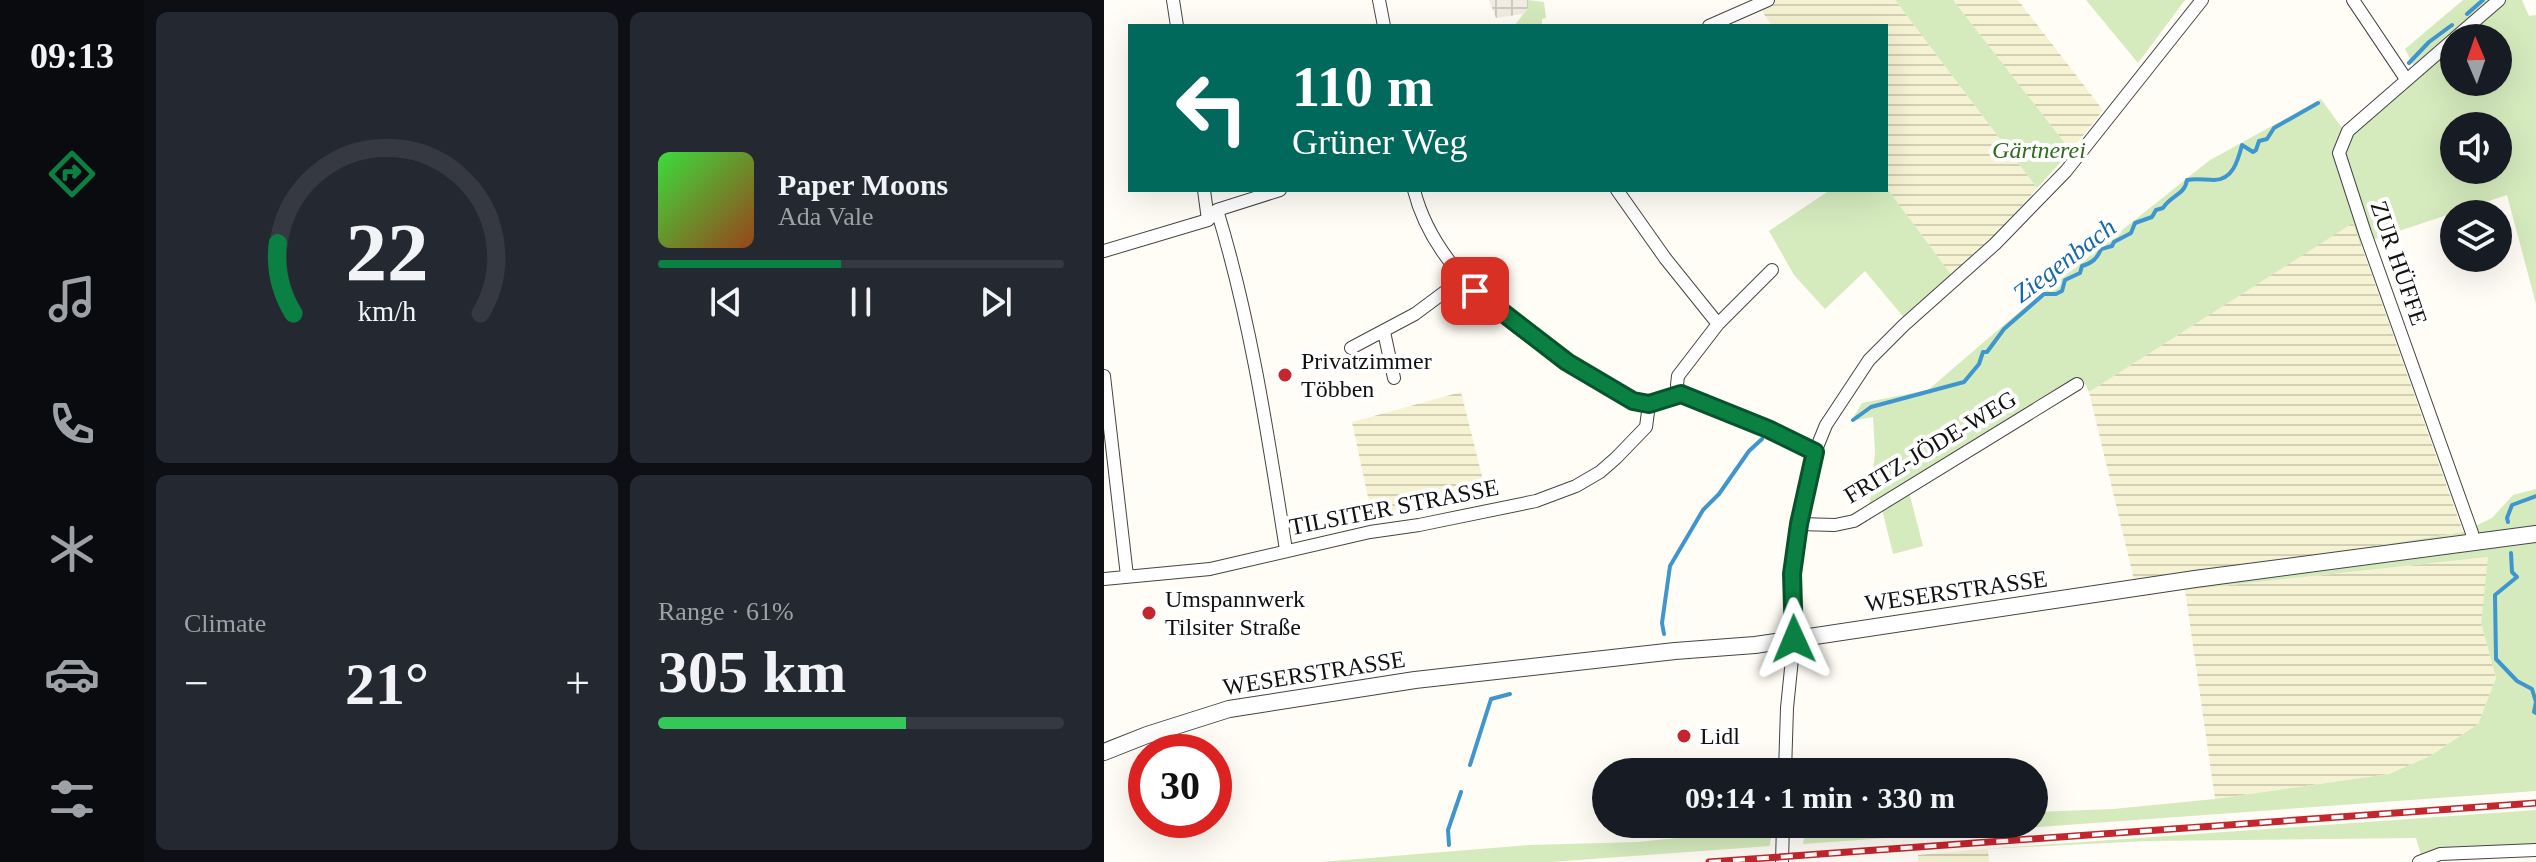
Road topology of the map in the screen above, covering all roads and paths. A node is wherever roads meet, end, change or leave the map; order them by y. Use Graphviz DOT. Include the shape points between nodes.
graph roads {
  1 [pos="1173,0"];
  2 [pos="1379,0"];
  3 [pos="1768,0"];
  4 [pos="2202,0"];
  5 [pos="2353,0"];
  6 [pos="2499,0"];
  7 [pos="1177,24"];
  8 [pos="1384,24"];
  9 [pos="1714,24"];
  10 [pos="2472,24"];
  11 [pos="2440,51"];
  12 [pos="2406,79"];
  13 [pos="1205,192"];
  14 [pos="1275,192"];
  15 [pos="1414,192"];
  16 [pos="1618,192"];
  17 [pos="1213,215"];
  18 [pos="1104,251"];
  19 [pos="1772,270"];
  20 [pos="1462,279"];
  21 [pos="1718,324"];
  22 [pos="1384,332"];
  23 [pos="1351,348"];
  24 [pos="1104,376"];
  25 [pos="1394,378"];
  26 [pos="2077,384"];
  27 [pos="1681,394"];
  28 [pos="1649,404"];
  29 [pos="1815,452"];
  30 [pos="1799,524"];
  31 [pos="2536,534"];
  32 [pos="2472,542"];
  33 [pos="1286,550"];
  34 [pos="1127,576"];
  35 [pos="1104,579"];
  36 [pos="1794,639"];
  37 [pos="1104,752"];
  38 [pos="1785,758"];
  39 [pos="1783,838"];
  40 [pos="2536,850"];
  41 [pos="1782,862"];
  42 [pos="2419,862"];
  1 -- 7 [label="street"];
  2 -- 8 [label="street"];
  3 -- 9 [label="street"];
  4 -- 29 [label="street" via="2066,171 1869,360 1826,425"];
  5 -- 12 [label="street"];
  6 -- 10 [label="street, ZUR HÜFFE"];
  11 -- 12 [label="street, ZUR HÜFFE"];
  12 -- 32 [label="street, ZUR HÜFFE" via="2348,131 2339,153"];
  13 -- 17 [label="street"];
  14 -- 17 [label="street"];
  15 -- 20 [label="street" via="1418,208"];
  16 -- 21 [label="street"];
  17 -- 18 [label="street"];
  17 -- 33 [label="street" via="1241,299"];
  19 -- 21 [label="street"];
  20 -- 22 [label="street"];
  20 -- 28 [label="street" via="1567,362 1633,401"];
  21 -- 27 [label="street" via="1678,376"];
  22 -- 23 [label="street"];
  22 -- 25 [label="street"];
  24 -- 34 [label="street"];
  26 -- 30 [label="street, FRITZ-JÖDE-WEG" via="1854,521"];
  27 -- 28 [label="street"];
  27 -- 29 [label="street"];
  28 -- 33 [label="street, TILSITER STRASSE" via="1646,427 1600,472 1576,486 1536,501"];
  29 -- 30 [label="street"];
  30 -- 36 [label="street" via="1792,574"];
  31 -- 32 [label="street, WESERSTRASSE"];
  32 -- 36 [label="street, WESERSTRASSE"];
  33 -- 34 [label="street, TILSITER STRASSE" via="1210,569"];
  34 -- 35 [label="street, TILSITER STRASSE"];
  36 -- 37 [label="street, WESERSTRASSE" via="1415,680 1257,705 1186,722"];
  36 -- 38 [label="street"];
  39 -- 41 [label="street"];
  40 -- 42 [label="street" via="2440,854"];
}
